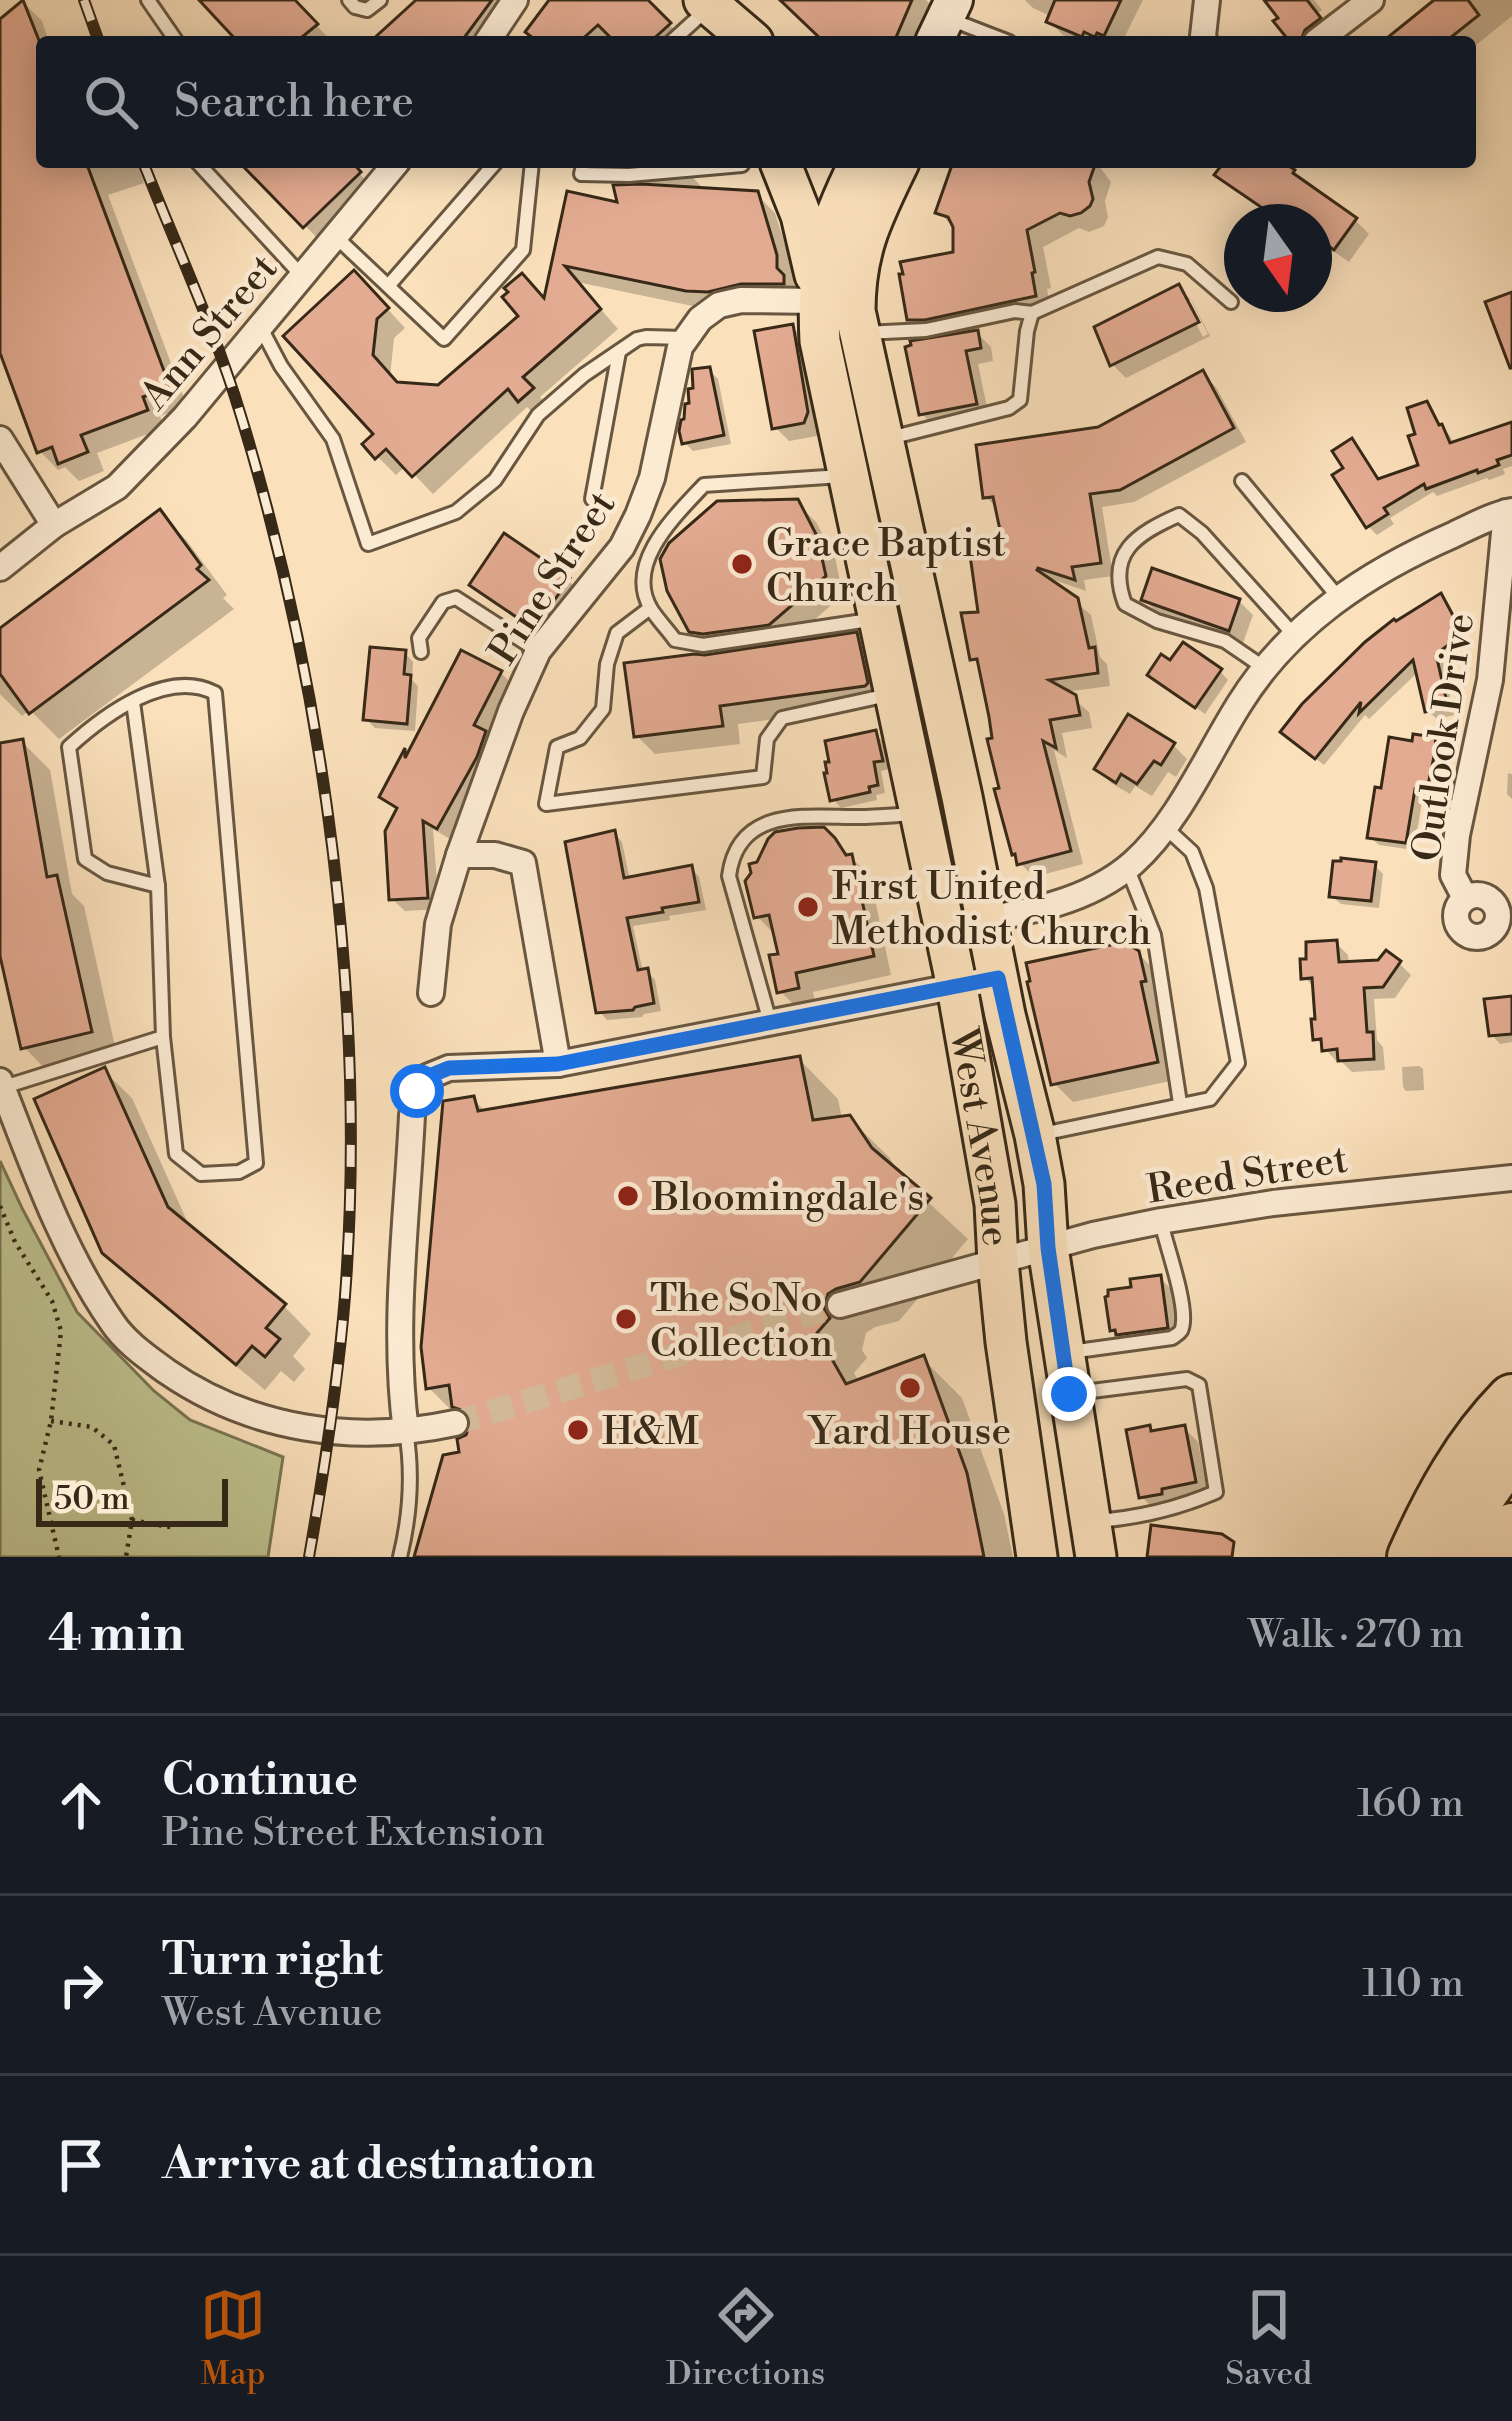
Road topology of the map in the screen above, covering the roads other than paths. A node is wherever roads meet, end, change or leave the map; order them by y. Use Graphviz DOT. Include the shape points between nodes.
graph roads {
  1 [pos="148,0"];
  2 [pos="349,0"];
  3 [pos="380,0"];
  4 [pos="515,0"];
  5 [pos="1207,0"];
  6 [pos="1371,0"];
  7 [pos="707,14"];
  8 [pos="944,20"];
  9 [pos="173,36"];
  10 [pos="496,36"];
  11 [pos="679,36"];
  12 [pos="743,36"];
  13 [pos="991,36"];
  14 [pos="1203,36"];
  15 [pos="1324,36"];
  16 [pos="202,168"];
  17 [pos="392,168"];
  18 [pos="491,168"];
  19 [pos="531,168"];
  20 [pos="582,168"];
  21 [pos="706,168"];
  22 [pos="765,168"];
  23 [pos="857,168"];
  24 [pos="896,168"];
  25 [pos="335,236"];
  26 [pos="302,276"];
  27 [pos="388,285"];
  28 [pos="1224,296"];
  29 [pos="837,308"];
  30 [pos="1032,313"];
  31 [pos="260,327"];
  32 [pos="687,338"];
  33 [pos="619,352"];
  34 [pos="0,439"];
  35 [pos="887,457"];
  36 [pos="848,476"];
  37 [pos="1242,481"];
  38 [pos="592,499"];
  39 [pos="1509,511"];
  40 [pos="54,525"];
  41 [pos="0,568"];
  42 [pos="1338,597"];
  43 [pos="650,608"];
  44 [pos="879,619"];
  45 [pos="1294,634"];
  46 [pos="422,652"];
  47 [pos="538,652"];
  48 [pos="1266,669"];
  49 [pos="1501,683"];
  50 [pos="895,694"];
  51 [pos="133,703"];
  52 [pos="921,814"];
  53 [pos="1166,827"];
  54 [pos="459,855"];
  55 [pos="1127,868"];
  56 [pos="158,886"];
  57 [pos="1465,898"];
  58 [pos="986,919"];
  59 [pos="944,926"];
  60 [pos="998,978"];
  61 [pos="957,987"];
  62 [pos="430,993"];
  63 [pos="770,1023"];
  64 [pos="163,1037"];
  65 [pos="558,1064"];
  66 [pos="1,1085"];
  67 [pos="1180,1103"];
  68 [pos="1053,1131"];
  69 [pos="1512,1178"];
  70 [pos="1161,1221"];
  71 [pos="1048,1248"];
  72 [pos="998,1262"];
  73 [pos="840,1306"];
  74 [pos="1063,1352"];
  75 [pos="1069,1394"];
  76 [pos="1512,1399"];
  77 [pos="455,1424"];
  78 [pos="406,1431"];
  79 [pos="1512,1451"];
  80 [pos="1512,1528"];
  81 [pos="1093,1539"];
  82 [pos="400,1557"];
  83 [pos="1036,1557"];
  84 [pos="1412,1557"];
  85 [pos="1449,1557"];
  86 [pos="1497,1557"];
  1 -- 9 [label="lane"];
  2 -- 3 [label="lane" via="367,10"];
  4 -- 10 [label="street"];
  5 -- 14 [label="street"];
  6 -- 15 [label="street"];
  7 -- 11 [label="lane"];
  7 -- 12 [label="main road"];
  8 -- 13 [label="lane"];
  16 -- 26 [label="lane"];
  17 -- 25 [label="street, Ann Street"];
  18 -- 27 [label="lane"];
  19 -- 27 [label="lane" via="523,250 444,339"];
  20 -- 21 [label="lane" via="581,174 629,175"];
  22 -- 29 [label="main road" via="801,215"];
  23 -- 29 [label="main road, West Avenue" via="823,256"];
  24 -- 29 [label="main road"];
  25 -- 26 [label="street, Ann Street"];
  25 -- 27 [label="lane"];
  26 -- 31 [label="street, Ann Street"];
  28 -- 30 [label="lane" via="1187,264 1158,257"];
  29 -- 30 [label="lane" via="926,330"];
  29 -- 32 [label="street" via="741,300 719,305"];
  29 -- 35 [label="main road, West Avenue"];
  29 -- 36 [label="main road, West Avenue" via="820,340"];
  30 -- 35 [label="lane" via="1019,400"];
  31 -- 33 [label="lane" via="333,439 368,544 456,512 495,480 538,415"];
  31 -- 40 [label="street, Ann Street" via="117,487"];
  32 -- 33 [label="lane" via="646,337"];
  32 -- 47 [label="street, Pine Street" via="638,515"];
  33 -- 38 [label="lane"];
  34 -- 40 [label="street"];
  35 -- 36 [label="lane"];
  35 -- 58 [label="main road, West Avenue"];
  36 -- 43 [label="lane" via="704,485 658,539 643,587"];
  36 -- 44 [label="main road, West Avenue"];
  37 -- 42 [label="lane"];
  39 -- 42 [label="street" via="1414,552"];
  39 -- 49 [label="street, Outlook Drive"];
  40 -- 41 [label="street, Ann Street"];
  42 -- 45 [label="street"];
  43 -- 44 [label="lane" via="675,640 703,645"];
  43 -- 50 [label="lane" via="617,633 604,709 580,738 557,747 546,804 763,777 767,739 782,718"];
  44 -- 50 [label="main road, West Avenue"];
  45 -- 48 [label="street"];
  45 -- 48 [label="lane" via="1178,515 1144,531 1122,558 1125,604 1225,641"];
  46 -- 47 [label="lane" via="419,638 442,602 456,598"];
  47 -- 54 [label="street, Pine Street"];
  48 -- 53 [label="street"];
  49 -- 57 [label="street, Outlook Drive" via="1457,835 1453,874"];
  50 -- 52 [label="main road, West Avenue"];
  51 -- 56 [label="lane"];
  51 -- 56 [label="lane" via="69,747 72,770 85,860"];
  51 -- 64 [label="lane" via="186,684 215,693 256,1163 201,1174 176,1154"];
  52 -- 59 [label="main road, West Avenue"];
  52 -- 63 [label="lane" via="786,818 761,825 732,857 729,876"];
  53 -- 55 [label="street"];
  53 -- 67 [label="lane" via="1192,852 1206,888 1238,1063 1210,1099"];
  54 -- 62 [label="street, Pine Street" via="438,924"];
  54 -- 65 [label="street" via="523,863"];
  55 -- 58 [label="street" via="1043,908"];
  55 -- 67 [label="lane" via="1154,935"];
  56 -- 64 [label="lane"];
  58 -- 59 [label="street"];
  58 -- 60 [label="main road, West Avenue"];
  59 -- 61 [label="main road, West Avenue"];
  60 -- 61 [label="street"];
  60 -- 68 [label="main road, West Avenue"];
  61 -- 63 [label="street"];
  61 -- 72 [label="main road, West Avenue"];
  63 -- 65 [label="street"];
  64 -- 66 [label="lane"];
  65 -- 78 [label="street" via="449,1068 417,1091 400,1330"];
  66 -- 78 [label="street" via="92,1291 146,1356 211,1399 282,1424 357,1435"];
  67 -- 68 [label="lane"];
  68 -- 71 [label="main road, West Avenue" via="1044,1184"];
  69 -- 70 [label="street, Reed Street"];
  70 -- 71 [label="street, Reed Street"];
  70 -- 74 [label="lane" via="1180,1331"];
  71 -- 72 [label="street, Reed Street"];
  71 -- 74 [label="main road, West Avenue"];
  72 -- 73 [label="street, Reed Street"];
  72 -- 83 [label="main road, West Avenue"];
  74 -- 75 [label="main road, West Avenue"];
  75 -- 81 [label="main road, West Avenue"];
  75 -- 81 [label="lane" via="1187,1379 1199,1385 1216,1492 1121,1519"];
  76 -- 84 [label="highway" via="1448,1483"];
  77 -- 78 [label="street"];
  78 -- 82 [label="lane" via="412,1538"];
  79 -- 85 [label="highway"];
  80 -- 86 [label="highway"];
}
